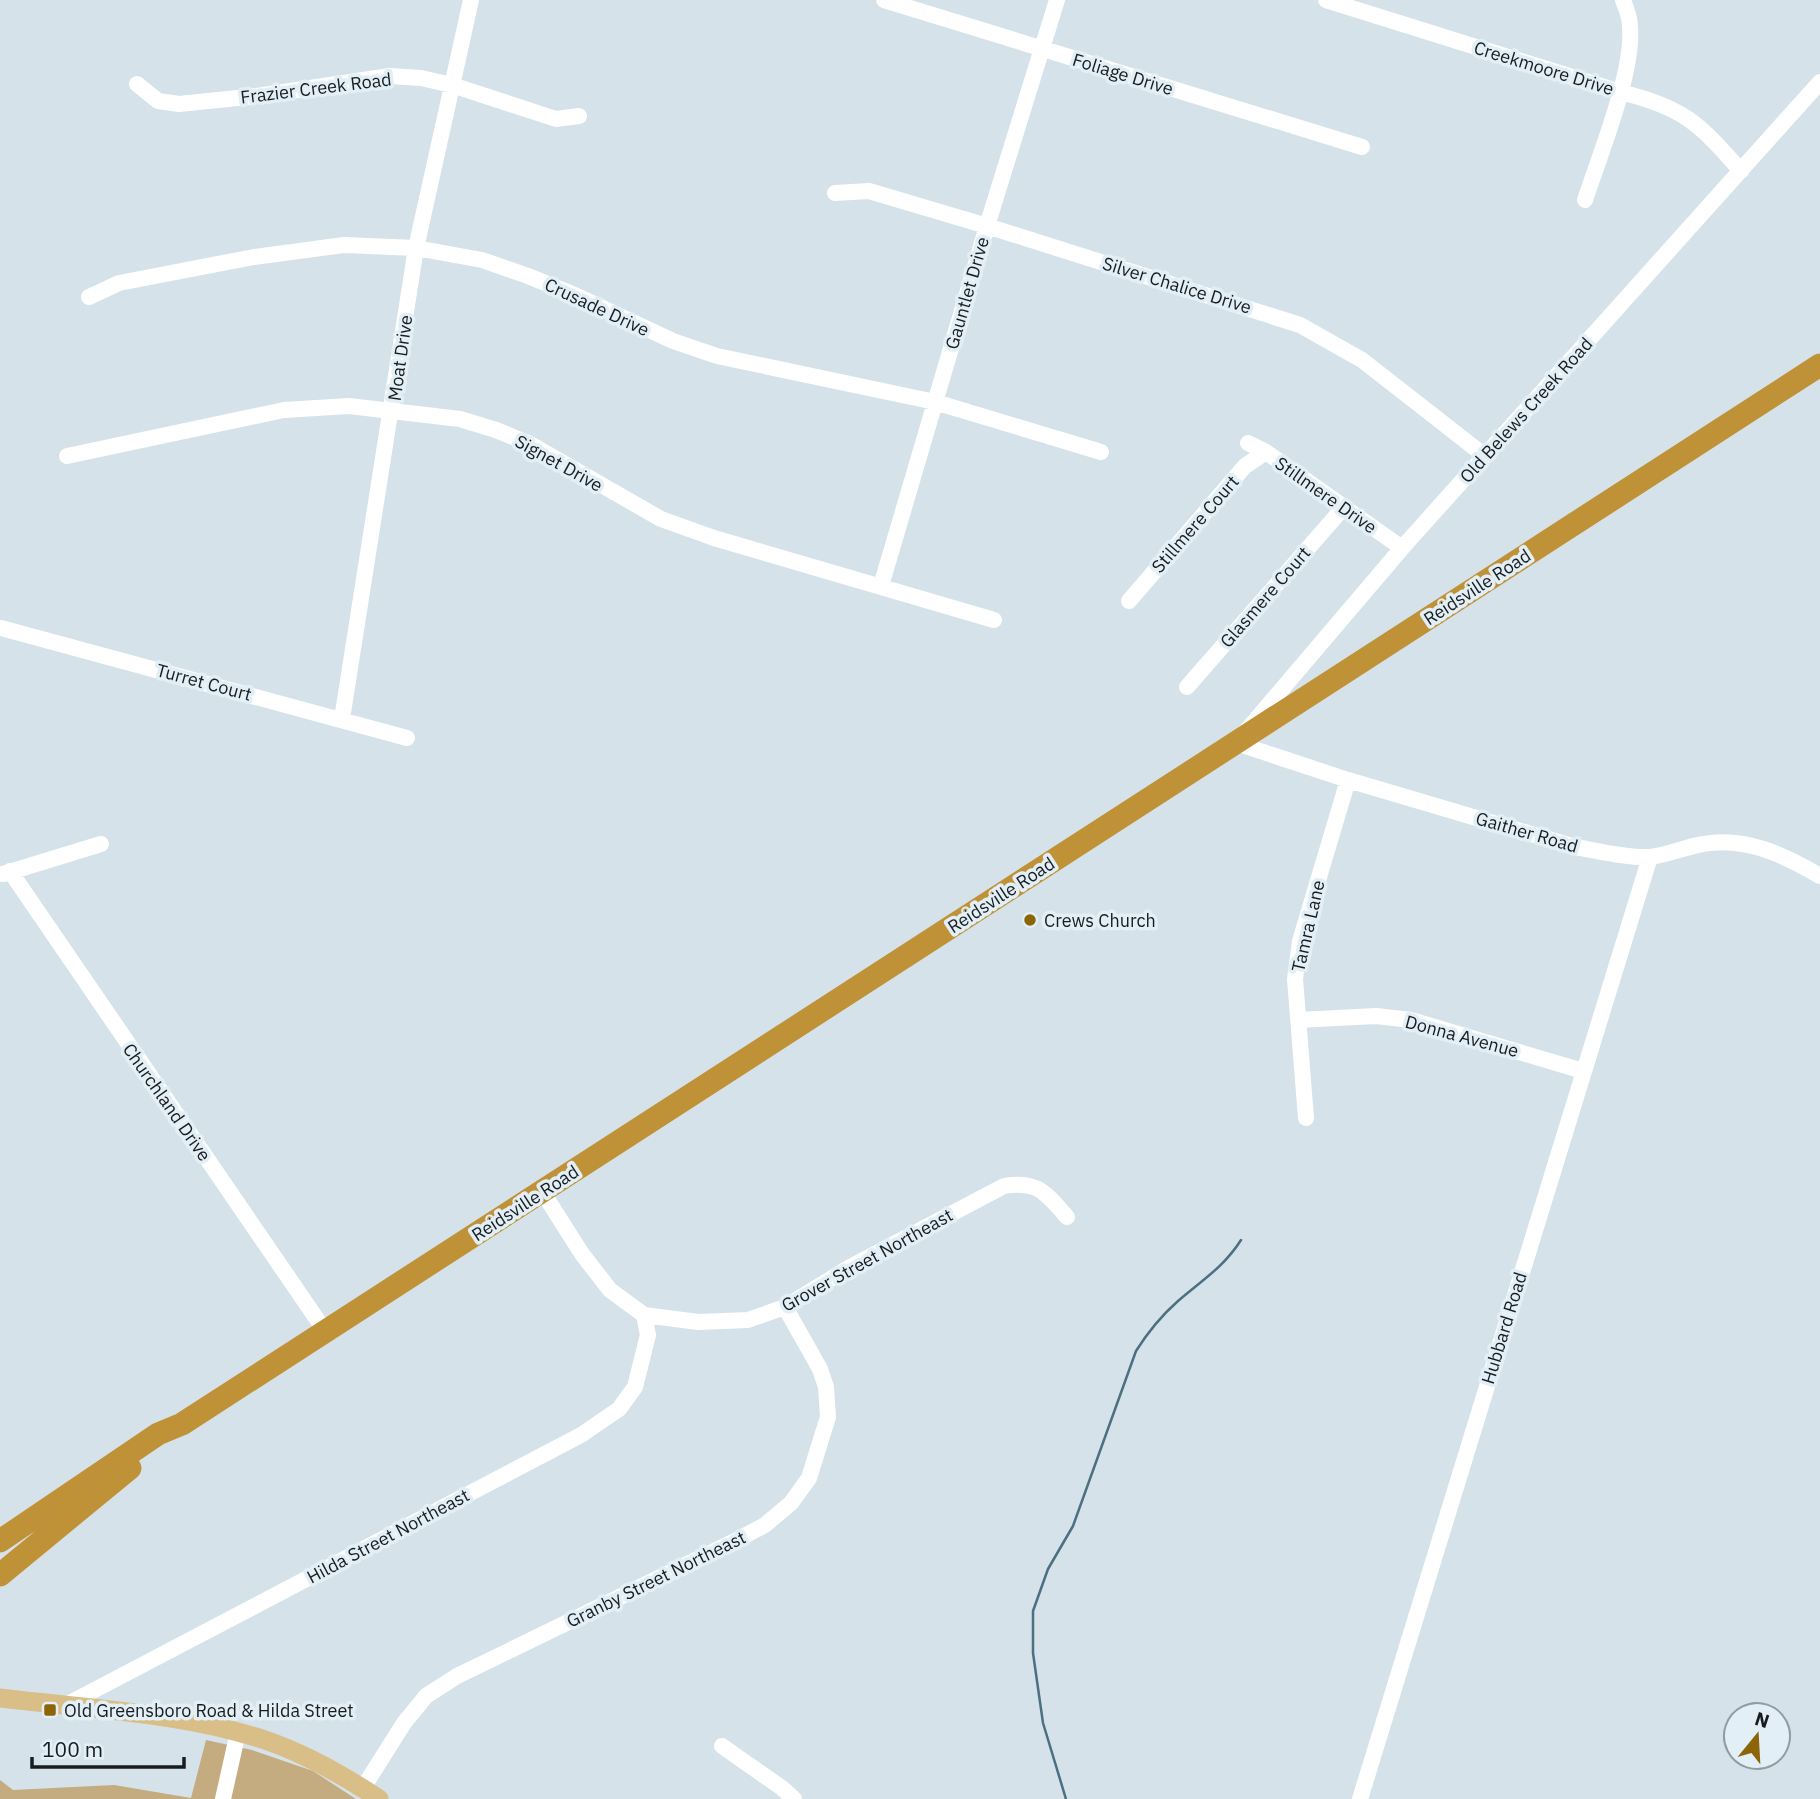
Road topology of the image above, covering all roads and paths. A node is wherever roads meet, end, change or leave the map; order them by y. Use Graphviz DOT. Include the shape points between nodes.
graph roads {
  1 [pos="471,0"];
  2 [pos="884,0"];
  3 [pos="1057,0"];
  4 [pos="1325,0"];
  5 [pos="1623,0"];
  6 [pos="1042,50"];
  7 [pos="1820,82"];
  8 [pos="137,84"];
  9 [pos="452,85"];
  10 [pos="1620,92"];
  11 [pos="579,116"];
  12 [pos="1362,147"];
  13 [pos="1741,170"];
  14 [pos="835,193"];
  15 [pos="1585,200"];
  16 [pos="987,226"];
  17 [pos="416,248"];
  18 [pos="89,297"];
  19 [pos="1819,366"];
  20 [pos="935,402"];
  21 [pos="392,411"];
  22 [pos="1248,443"];
  23 [pos="1101,452"];
  24 [pos="1266,452"];
  25 [pos="67,456"];
  26 [pos="1485,456"];
  27 [pos="1344,507"];
  28 [pos="1402,548"];
  29 [pos="881,586"];
  30 [pos="1129,601"];
  31 [pos="994,620"];
  32 [pos="1,628"];
  33 [pos="1187,687"];
  34 [pos="342,719"];
  35 [pos="407,738"];
  36 [pos="1237,743"];
  37 [pos="1348,780"];
  38 [pos="101,844"];
  39 [pos="1650,857"];
  40 [pos="5,873"];
  41 [pos="1820,876"];
  42 [pos="1298,1020"];
  43 [pos="1583,1071"];
  44 [pos="1306,1118"];
  45 [pos="542,1191"];
  46 [pos="1067,1217"];
  47 [pos="785,1307"];
  48 [pos="644,1315"];
  49 [pos="325,1331"];
  50 [pos="181,1424"];
  51 [pos="0,1541"];
  52 [pos="0,1575"];
  53 [pos="0,1698"];
  54 [pos="64,1706"];
  55 [pos="239,1732"];
  56 [pos="722,1746"];
  57 [pos="371,1793"];
  58 [pos="223,1799"];
  59 [pos="794,1799"];
  60 [pos="1360,1799"];
  1 -- 9 [label="street, Moat Drive"];
  2 -- 6 [label="street, Foliage Drive"];
  3 -- 6 [label="street, Gauntlet Drive"];
  4 -- 10 [label="street, Creekmoore Drive"];
  5 -- 10 [label="street" via="1630,50"];
  6 -- 12 [label="street, Foliage Drive"];
  6 -- 16 [label="street, Gauntlet Drive"];
  7 -- 13 [label="street, Old Belews Creek Road"];
  8 -- 9 [label="street, Frazier Creek Road" via="158,101 178,104 390,76"];
  9 -- 11 [label="street, Frazier Creek Road" via="556,119"];
  9 -- 17 [label="street, Moat Drive"];
  10 -- 13 [label="street, Creekmoore Drive" via="1656,100 1695,122"];
  10 -- 15 [label="street"];
  13 -- 26 [label="street, Old Belews Creek Road"];
  14 -- 16 [label="street, Silver Chalice Drive" via="869,191"];
  16 -- 20 [label="street, Gauntlet Drive"];
  16 -- 26 [label="street, Silver Chalice Drive" via="1300,325 1362,360"];
  17 -- 18 [label="street, Crusade Drive" via="344,246 254,257 119,284"];
  17 -- 20 [label="street, Crusade Drive" via="482,260 528,276 717,356"];
  17 -- 21 [label="street, Moat Drive"];
  19 -- 36 [label="highway, Reidsville Road"];
  20 -- 23 [label="street, Crusade Drive"];
  20 -- 29 [label="street, Gauntlet Drive"];
  21 -- 25 [label="street, Signet Drive" via="349,406 284,410"];
  21 -- 29 [label="street, Signet Drive" via="460,419 496,430 530,444 661,519"];
  21 -- 34 [label="street, Moat Drive"];
  22 -- 24 [label="street, Stillmere Drive"];
  24 -- 27 [label="street, Stillmere Drive"];
  24 -- 30 [label="street, Stillmere Court" via="1245,466"];
  26 -- 28 [label="street, Old Belews Creek Road"];
  27 -- 28 [label="street, Stillmere Drive"];
  27 -- 33 [label="street, Glasmere Court"];
  28 -- 36 [label="street, Old Belews Creek Road"];
  29 -- 31 [label="street, Signet Drive"];
  32 -- 34 [label="street, Turret Court"];
  34 -- 35 [label="street, Turret Court"];
  36 -- 37 [label="street, Gaither Road"];
  36 -- 45 [label="highway, Reidsville Road"];
  37 -- 39 [label="street, Gaither Road" via="1575,847"];
  37 -- 42 [label="street, Tamra Lane" via="1300,941 1295,979"];
  38 -- 40 [label="street"];
  39 -- 41 [label="street, Gaither Road" via="1705,843 1732,842 1757,846"];
  39 -- 43 [label="street, Hubbard Road"];
  40 -- 49 [label="street, Churchland Drive"];
  42 -- 43 [label="street, Donna Avenue" via="1377,1016 1411,1020"];
  42 -- 44 [label="street, Tamra Lane"];
  43 -- 60 [label="street, Hubbard Road"];
  45 -- 48 [label="street, Grover Street Northeast" via="610,1290"];
  45 -- 49 [label="highway, Reidsville Road"];
  46 -- 47 [label="street, Grover Street Northeast" via="1044,1192 1024,1182 1003,1186"];
  47 -- 48 [label="street, Grover Street Northeast" via="748,1320 698,1322"];
  47 -- 57 [label="street, Granby Street Northeast" via="820,1369 828,1417 809,1478 791,1503 765,1525 733,1542 457,1676 426,1696 404,1723"];
  48 -- 54 [label="street, Hilda Street Northeast" via="648,1335 635,1387 619,1409 582,1435"];
  49 -- 50 [label="highway, Reidsville Road"];
  50 -- 51 [label="highway, Reidsville Road" via="158,1434"];
  50 -- 52 [label="highway, Reidsville Road" via="164,1443"];
  53 -- 54 [label="main road"];
  54 -- 55 [label="main road"];
  55 -- 57 [label="main road" via="303,1755"];
  55 -- 58 [label="street"];
  56 -- 59 [label="street"];
}
